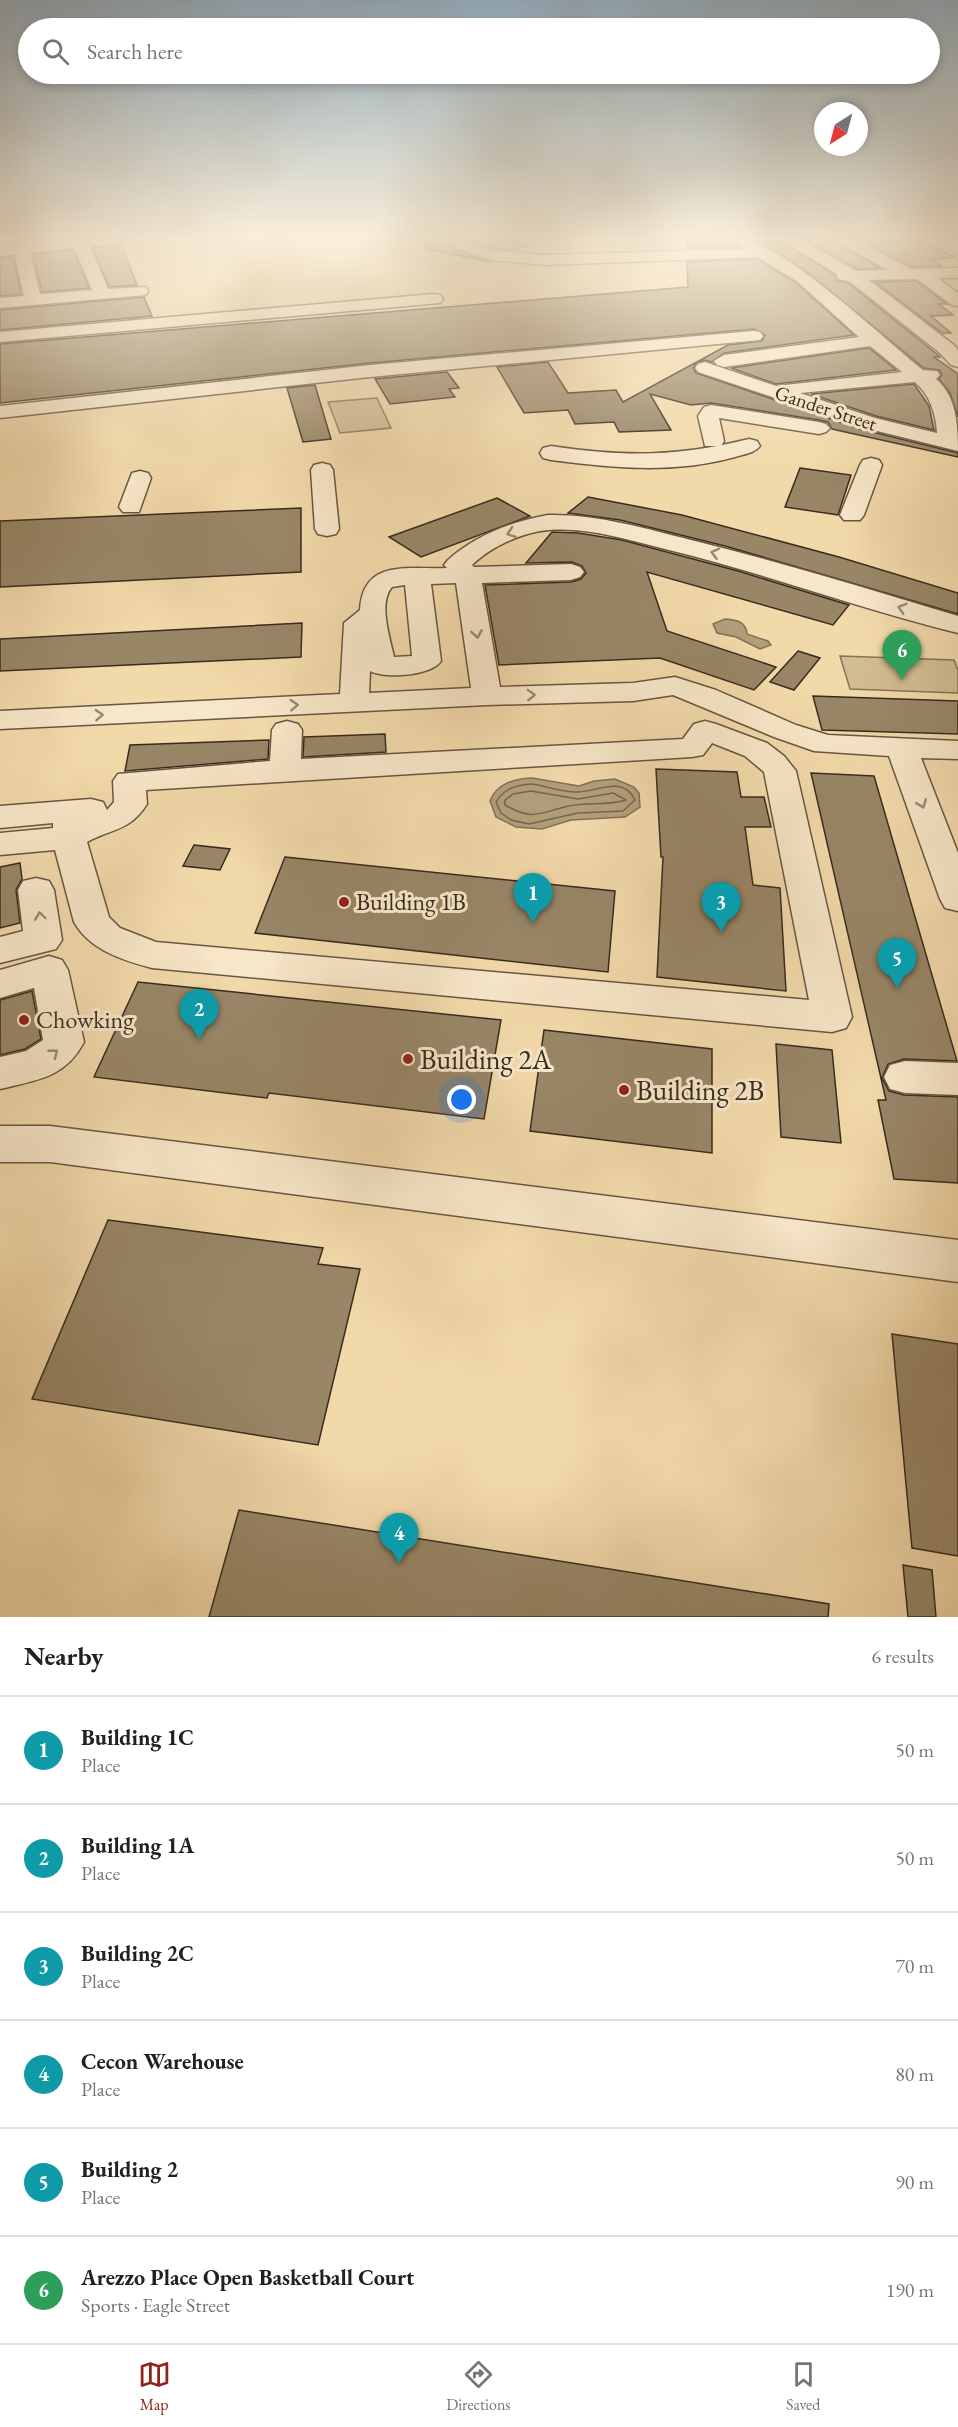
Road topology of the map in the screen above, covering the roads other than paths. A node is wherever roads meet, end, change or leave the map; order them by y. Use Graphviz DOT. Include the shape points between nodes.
graph roads {
  1 [pos="257,314"];
  2 [pos="845,314"];
  3 [pos="901,314"];
  4 [pos="932,314"];
  5 [pos="950,329"];
  6 [pos="754,336"];
  7 [pos="0,337"];
  8 [pos="874,340"];
  9 [pos="958,361"];
  10 [pos="958,375"];
  11 [pos="920,376"];
  12 [pos="774,391"];
  13 [pos="0,412"];
  14 [pos="819,428"];
  15 [pos="713,441"];
  16 [pos="953,444"];
  17 [pos="749,446"];
  18 [pos="551,453"];
  19 [pos="871,465"];
  20 [pos="322,470"];
  21 [pos="140,478"];
  22 [pos="131,507"];
  23 [pos="852,515"];
  24 [pos="327,529"];
  25 [pos="571,572"];
  26 [pos="468,576"];
  27 [pos="417,578"];
  28 [pos="373,614"];
  29 [pos="954,631"];
  30 [pos="487,696"];
  31 [pos="354,702"];
  32 [pos="0,704"];
  33 [pos="42,709"];
  34 [pos="0,720"];
  35 [pos="287,730"];
  36 [pos="902,749"];
  37 [pos="958,750"];
  38 [pos="285,770"];
  39 [pos="0,817"];
  40 [pos="70,825"];
  41 [pos="0,843"];
  42 [pos="0,862"];
  43 [pos="958,899"];
  44 [pos="0,950"];
  45 [pos="0,984"];
  46 [pos="0,1073"];
  47 [pos="905,1077"];
  48 [pos="958,1079"];
  49 [pos="0,1144"];
  50 [pos="958,1261"];
  1 -- 7 [label="street"];
  2 -- 8 [label="street"];
  3 -- 9 [label="street"];
  4 -- 5 [label="street"];
  6 -- 13 [label="street" via="370,371"];
  8 -- 11 [label="street"];
  8 -- 12 [label="street, Gander Street" via="751,356 699,371"];
  10 -- 11 [label="street"];
  11 -- 12 [label="street"];
  11 -- 16 [label="street" via="941,399"];
  12 -- 16 [label="street, Gander Street" via="868,423"];
  14 -- 15 [label="street" via="711,411 708,416"];
  17 -- 18 [label="street" via="711,456 622,462"];
  19 -- 23 [label="street"];
  20 -- 24 [label="street"];
  21 -- 22 [label="street"];
  25 -- 26 [label="street"];
  26 -- 27 [label="street"];
  29 -- 26 [label="street, one-way" via="741,560 558,522 505,534 467,555 457,565"];
  26 -- 30 [label="street, one-way"];
  27 -- 28 [label="street" via="388,578 380,582 374,591"];
  27 -- 28 [label="street" via="427,661 424,664 381,666"];
  28 -- 31 [label="street" via="358,623"];
  30 -- 31 [label="street"];
  30 -- 36 [label="street, one-way" via="633,692 675,686 735,707 806,739 825,744"];
  33 -- 31 [label="street, one-way" via="246,698"];
  32 -- 33 [label="street"];
  33 -- 34 [label="street"];
  35 -- 38 [label="street"];
  36 -- 37 [label="street"];
  36 -- 43 [label="street, one-way"];
  38 -- 40 [label="street" via="129,782 131,804 118,818 91,826"];
  38 -- 40 [label="street" via="692,748 705,730 755,748 780,771 832,1017 152,955 107,937 92,922"];
  39 -- 40 [label="street"];
  40 -- 41 [label="street"];
  44 -- 42 [label="street, one-way" via="43,940 31,863 27,858"];
  46 -- 45 [label="street, one-way" via="48,1058 64,1042 49,970"];
  47 -- 48 [label="street"];
  49 -- 50 [label="street" via="50,1144"];
}
